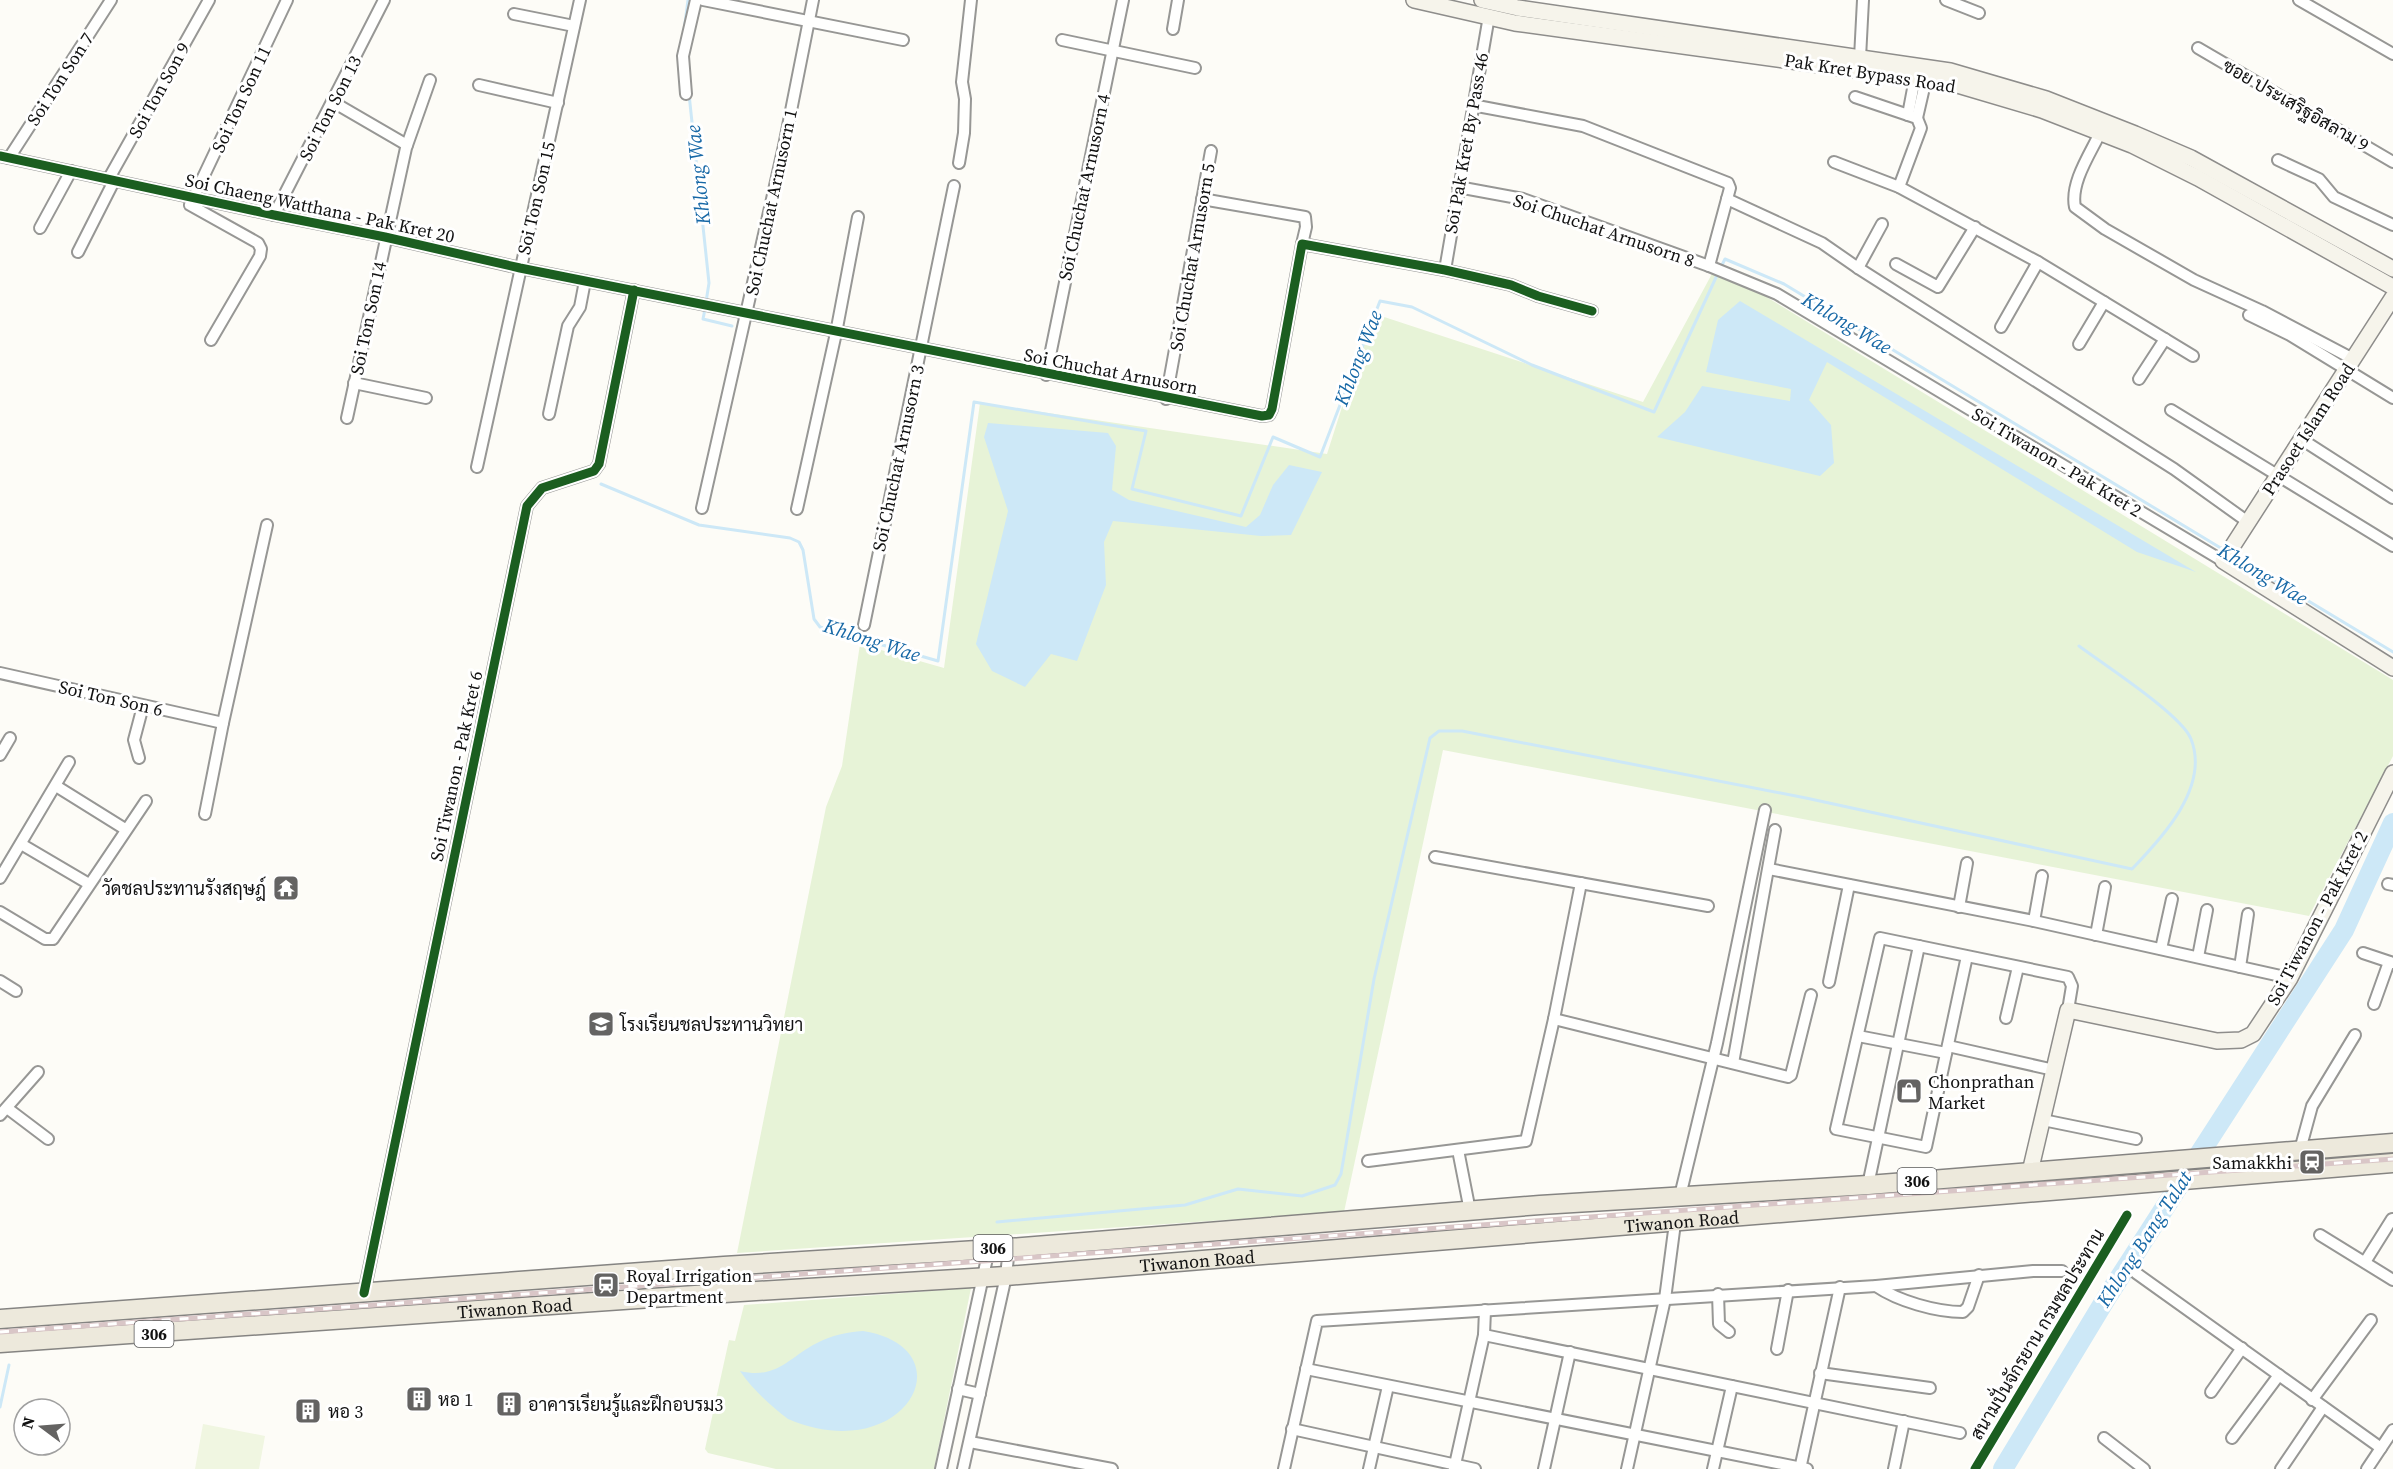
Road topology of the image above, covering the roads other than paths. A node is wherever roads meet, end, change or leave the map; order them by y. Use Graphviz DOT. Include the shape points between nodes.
graph roads {
  1 [pos="111,0"];
  2 [pos="209,0"];
  3 [pos="287,0"];
  4 [pos="384,0"];
  5 [pos="580,0"];
  6 [pos="696,0"];
  7 [pos="703,0"];
  8 [pos="813,0"];
  9 [pos="971,0"];
  10 [pos="1124,0"];
  11 [pos="1178,0"];
  12 [pos="1414,0"];
  13 [pos="1863,0"];
  14 [pos="1947,0"];
  15 [pos="2299,0"];
  16 [pos="1488,5"];
  17 [pos="1979,13"];
  18 [pos="514,14"];
  19 [pos="808,22"];
  20 [pos="574,26"];
  21 [pos="1173,29"];
  22 [pos="903,40"];
  23 [pos="1062,40"];
  24 [pos="2198,48"];
  25 [pos="1112,49"];
  26 [pos="2393,54"];
  27 [pos="1860,58"];
  28 [pos="1195,68"];
  29 [pos="1920,78"];
  30 [pos="430,80"];
  31 [pos="479,86"];
  32 [pos="686,94"];
  33 [pos="1855,97"];
  34 [pos="333,102"];
  35 [pos="558,103"];
  36 [pos="1473,105"];
  37 [pos="1913,117"];
  38 [pos="2100,133"];
  39 [pos="407,145"];
  40 [pos="1211,151"];
  41 [pos="5,157"];
  42 [pos="2278,160"];
  43 [pos="1834,162"];
  44 [pos="2393,162"];
  45 [pos="959,163"];
  46 [pos="71,171"];
  47 [pos="111,180"];
  48 [pos="954,186"];
  49 [pos="1458,187"];
  50 [pos="1899,187"];
  51 [pos="194,198"];
  52 [pos="1202,199"];
  53 [pos="1727,200"];
  54 [pos="274,215"];
  55 [pos="858,217"];
  56 [pos="1882,224"];
  57 [pos="2393,225"];
  58 [pos="1975,227"];
  59 [pos="40,228"];
  60 [pos="385,237"];
  61 [pos="1302,244"];
  62 [pos="78,252"];
  63 [pos="2038,261"];
  64 [pos="1896,264"];
  65 [pos="520,268"];
  66 [pos="1858,268"];
  67 [pos="1716,269"];
  68 [pos="2393,269"];
  69 [pos="1445,270"];
  70 [pos="585,281"];
  71 [pos="2393,287"];
  72 [pos="634,290"];
  73 [pos="2393,297"];
  74 [pos="2104,302"];
  75 [pos="1592,311"];
  76 [pos="747,314"];
  77 [pos="2249,315"];
  78 [pos="2001,327"];
  79 [pos="836,333"];
  80 [pos="2165,339"];
  81 [pos="211,340"];
  82 [pos="2079,344"];
  83 [pos="921,350"];
  84 [pos="2193,356"];
  85 [pos="2349,365"];
  86 [pos="1046,375"];
  87 [pos="2139,379"];
  88 [pos="354,383"];
  89 [pos="426,398"];
  90 [pos="2393,398"];
  91 [pos="1166,399"];
  92 [pos="2171,410"];
  93 [pos="549,414"];
  94 [pos="347,418"];
  95 [pos="2301,439"];
  96 [pos="477,467"];
  97 [pos="2277,476"];
  98 [pos="2393,498"];
  99 [pos="702,508"];
  100 [pos="798,509"];
  101 [pos="2248,522"];
  102 [pos="267,525"];
  103 [pos="2393,546"];
  104 [pos="2226,555"];
  105 [pos="864,625"];
  106 [pos="2393,668"];
  107 [pos="0,673"];
  108 [pos="143,706"];
  109 [pos="223,723"];
  110 [pos="10,738"];
  111 [pos="0,755"];
  112 [pos="139,758"];
  113 [pos="69,762"];
  114 [pos="2393,772"];
  115 [pos="56,786"];
  116 [pos="146,801"];
  117 [pos="1765,810"];
  118 [pos="205,813"];
  119 [pos="125,829"];
  120 [pos="1775,830"];
  121 [pos="21,844"];
  122 [pos="1435,856"];
  123 [pos="1967,864"];
  124 [pos="1769,869"];
  125 [pos="2042,876"];
  126 [pos="0,878"];
  127 [pos="1581,883"];
  128 [pos="90,884"];
  129 [pos="1849,885"];
  130 [pos="2105,887"];
  131 [pos="2172,899"];
  132 [pos="1708,906"];
  133 [pos="1959,907"];
  134 [pos="2207,910"];
  135 [pos="0,912"];
  136 [pos="2248,914"];
  137 [pos="2034,921"];
  138 [pos="2096,935"];
  139 [pos="1919,946"];
  140 [pos="2161,949"];
  141 [pos="2363,953"];
  142 [pos="1967,956"];
  143 [pos="2198,957"];
  144 [pos="2391,962"];
  145 [pos="2018,967"];
  146 [pos="2240,967"];
  147 [pos="2290,978"];
  148 [pos="0,981"];
  149 [pos="1829,981"];
  150 [pos="16,991"];
  151 [pos="1811,995"];
  152 [pos="2374,1004"];
  153 [pos="2068,1010"];
  154 [pos="2006,1018"];
  155 [pos="1554,1019"];
  156 [pos="2355,1035"];
  157 [pos="1858,1036"];
  158 [pos="1899,1043"];
  159 [pos="1947,1049"];
  160 [pos="1713,1057"];
  161 [pos="1733,1063"];
  162 [pos="2054,1070"];
  163 [pos="39,1072"];
  164 [pos="3,1111"];
  165 [pos="2043,1120"];
  166 [pos="1879,1136"];
  167 [pos="48,1139"];
  168 [pos="2136,1139"];
  169 [pos="2393,1143"];
  170 [pos="1458,1150"];
  171 [pos="2300,1150"];
  172 [pos="1368,1161"];
  173 [pos="2393,1163"];
  174 [pos="2030,1172"];
  175 [pos="1868,1185"];
  176 [pos="1680,1196"];
  177 [pos="1470,1211"];
  178 [pos="2392,1219"];
  179 [pos="1675,1222"];
  180 [pos="2320,1235"];
  181 [pos="1009,1248"];
  182 [pos="989,1249"];
  183 [pos="2365,1262"];
  184 [pos="2062,1271"];
  185 [pos="2136,1273"];
  186 [pos="2391,1274"];
  187 [pos="1979,1275"];
  188 [pos="984,1276"];
  189 [pos="1006,1276"];
  190 [pos="1876,1286"];
  191 [pos="1840,1287"];
  192 [pos="1788,1290"];
  193 [pos="363,1293"];
  194 [pos="1718,1294"];
  195 [pos="306,1297"];
  196 [pos="1665,1299"];
  197 [pos="155,1308"];
  198 [pos="1485,1310"];
  199 [pos="0,1319"];
  200 [pos="2371,1320"];
  201 [pos="307,1323"];
  202 [pos="1729,1332"];
  203 [pos="153,1334"];
  204 [pos="1484,1335"];
  205 [pos="0,1343"];
  206 [pos="2242,1348"];
  207 [pos="1777,1349"];
  208 [pos="1570,1352"];
  209 [pos="1306,1369"];
  210 [pos="1650,1369"];
  211 [pos="1820,1373"];
  212 [pos="2279,1375"];
  213 [pos="1388,1386"];
  214 [pos="1732,1386"];
  215 [pos="1930,1388"];
  216 [pos="958,1389"];
  217 [pos="2211,1392"];
  218 [pos="981,1394"];
  219 [pos="2312,1400"];
  220 [pos="1470,1402"];
  221 [pos="1814,1403"];
  222 [pos="2323,1407"];
  223 [pos="1556,1419"];
  224 [pos="1904,1421"];
  225 [pos="1292,1429"];
  226 [pos="2393,1430"];
  227 [pos="1960,1433"];
  228 [pos="1636,1435"];
  229 [pos="2104,1438"];
  230 [pos="2232,1438"];
  231 [pos="970,1442"];
  232 [pos="1373,1447"];
  233 [pos="2381,1448"];
  234 [pos="1718,1451"];
  235 [pos="1454,1467"];
  236 [pos="1105,1468"];
  237 [pos="1803,1468"];
  238 [pos="941,1469"];
  239 [pos="963,1469"];
  240 [pos="1284,1469"];
  241 [pos="1369,1469"];
  242 [pos="1474,1469"];
  243 [pos="1544,1469"];
  244 [pos="1627,1469"];
  245 [pos="1713,1469"];
  246 [pos="1894,1469"];
  247 [pos="2144,1469"];
  248 [pos="2281,1469"];
  249 [pos="2367,1469"];
  1 -- 41 [label="street, Soi Ton Son 7"];
  2 -- 47 [label="street, Soi Ton Son 9"];
  3 -- 51 [label="street, Soi Ton Son 11"];
  4 -- 34 [label="street, Soi Ton Son 13"];
  5 -- 20 [label="street, Soi Ton Son 15"];
  6 -- 32 [label="street" via="683,56"];
  7 -- 19 [label="street"];
  8 -- 19 [label="street, Soi Chuchat Arnusorn 1"];
  9 -- 45 [label="street"];
  10 -- 25 [label="street, Soi Chuchat Arnusorn 4"];
  11 -- 21 [label="street"];
  12 -- 16 [label="main road, Pak Kret Bypass Road"];
  13 -- 27 [label="street"];
  14 -- 17 [label="street"];
  15 -- 26 [label="street"];
  16 -- 27 [label="main road, Pak Kret Bypass Road"];
  16 -- 29 [label="main road, Pak Kret Bypass Road" via="1515,23"];
  16 -- 36 [label="street, Soi Pak Kret By Pass 46"];
  18 -- 20 [label="street"];
  19 -- 22 [label="street"];
  19 -- 76 [label="street, Soi Chuchat Arnusorn 1"];
  20 -- 35 [label="street, Soi Ton Son 15"];
  23 -- 25 [label="street"];
  24 -- 44 [label="street, ซอย ประเสริฐอิสลาม 9"];
  25 -- 28 [label="street"];
  25 -- 86 [label="street, Soi Chuchat Arnusorn 4"];
  27 -- 68 [label="main road, Pak Kret Bypass Road" via="1950,71 2046,99 2135,134 2191,158"];
  29 -- 37 [label="street"];
  29 -- 38 [label="main road, Pak Kret Bypass Road" via="1951,83 2042,110"];
  30 -- 39 [label="street, Soi Ton Son 14"];
  31 -- 35 [label="street"];
  33 -- 37 [label="street"];
  34 -- 39 [label="street"];
  34 -- 54 [label="street, Soi Ton Son 13"];
  35 -- 65 [label="street, Soi Ton Son 15"];
  36 -- 49 [label="street, Soi Pak Kret By Pass 46"];
  36 -- 53 [label="street" via="1583,126 1725,181 1730,188"];
  37 -- 50 [label="street" via="1921,128"];
  38 -- 71 [label="main road, Pak Kret Bypass Road" via="2198,178"];
  38 -- 85 [label="street" via="2075,189 2075,207 2105,229 2194,280 2262,310"];
  39 -- 60 [label="street, Soi Ton Son 14"];
  40 -- 52 [label="street, Soi Chuchat Arnusorn 5"];
  41 -- 46 [label="street, Soi Chaeng Watthana - Pak Kret 20"];
  42 -- 57 [label="street" via="2319,179 2334,197"];
  43 -- 50 [label="street"];
  46 -- 47 [label="street, Soi Chaeng Watthana - Pak Kret 20"];
  46 -- 59 [label="street"];
  47 -- 51 [label="street, Soi Chaeng Watthana - Pak Kret 20"];
  47 -- 62 [label="street, Soi Ton Son 9"];
  48 -- 83 [label="street, Soi Chuchat Arnusorn 3"];
  49 -- 67 [label="street, Soi Chuchat Arnusorn 8" via="1523,200"];
  49 -- 69 [label="street, Soi Pak Kret By Pass 46"];
  50 -- 58 [label="street"];
  51 -- 54 [label="street, Soi Chaeng Watthana - Pak Kret 20"];
  51 -- 81 [label="street" via="190,205 258,243 261,249"];
  52 -- 61 [label="street" via="1305,217"];
  52 -- 91 [label="street, Soi Chuchat Arnusorn 5"];
  53 -- 66 [label="street" via="1822,243"];
  53 -- 67 [label="street"];
  54 -- 60 [label="street, Soi Chaeng Watthana - Pak Kret 20"];
  55 -- 79 [label="street"];
  56 -- 66 [label="street"];
  58 -- 63 [label="street"];
  58 -- 64 [label="street" via="1938,287"];
  60 -- 65 [label="street, Soi Chaeng Watthana - Pak Kret 20"];
  60 -- 88 [label="street, Soi Ton Son 14"];
  61 -- 69 [label="street"];
  61 -- 91 [label="street, Soi Chuchat Arnusorn" via="1269,415"];
  63 -- 74 [label="street"];
  63 -- 78 [label="street"];
  65 -- 70 [label="street, Soi Chaeng Watthana - Pak Kret 20"];
  65 -- 96 [label="street, Soi Ton Son 15"];
  66 -- 101 [label="street" via="2174,469"];
  67 -- 104 [label="street, Soi Tiwanon - Pak Kret 2" via="1777,294"];
  69 -- 75 [label="street" via="1511,285"];
  70 -- 72 [label="street, Soi Chaeng Watthana - Pak Kret 20"];
  70 -- 93 [label="street" via="580,307 568,326"];
  72 -- 76 [label="street, Soi Chuchat Arnusorn"];
  72 -- 193 [label="street, Soi Tiwanon - Pak Kret 6" via="599,464 594,471 542,488 526,506"];
  73 -- 85 [label="main road, Prasoet Islam Road"];
  74 -- 80 [label="street"];
  74 -- 82 [label="street"];
  76 -- 79 [label="street, Soi Chuchat Arnusorn"];
  76 -- 99 [label="street, Soi Chuchat Arnusorn 1"];
  77 -- 85 [label="street"];
  79 -- 83 [label="street, Soi Chuchat Arnusorn"];
  79 -- 100 [label="street"];
  80 -- 84 [label="street"];
  80 -- 87 [label="street"];
  83 -- 86 [label="street, Soi Chuchat Arnusorn"];
  83 -- 105 [label="street, Soi Chuchat Arnusorn 3"];
  85 -- 90 [label="street"];
  85 -- 95 [label="main road, Prasoet Islam Road"];
  86 -- 91 [label="street, Soi Chuchat Arnusorn"];
  88 -- 89 [label="street"];
  88 -- 94 [label="street, Soi Ton Son 14"];
  92 -- 97 [label="street"];
  95 -- 97 [label="main road, Prasoet Islam Road"];
  95 -- 98 [label="street"];
  97 -- 101 [label="main road, Prasoet Islam Road"];
  97 -- 103 [label="street"];
  101 -- 104 [label="main road, Prasoet Islam Road"];
  102 -- 109 [label="street"];
  104 -- 106 [label="main road, Soi Tiwanon - Pak Kret 2"];
  107 -- 108 [label="street, Soi Ton Son 6"];
  108 -- 109 [label="street, Soi Ton Son 6"];
  108 -- 112 [label="street" via="134,740"];
  109 -- 118 [label="street"];
  110 -- 111 [label="street"];
  113 -- 115 [label="street"];
  114 -- 147 [label="main road, Soi Tiwanon - Pak Kret 2"];
  115 -- 119 [label="street"];
  115 -- 121 [label="street"];
  116 -- 119 [label="street"];
  117 -- 160 [label="street"];
  119 -- 128 [label="street"];
  120 -- 124 [label="street"];
  121 -- 126 [label="street"];
  121 -- 128 [label="street"];
  122 -- 127 [label="street"];
  123 -- 133 [label="street"];
  124 -- 129 [label="street"];
  124 -- 161 [label="street"];
  125 -- 137 [label="street"];
  127 -- 132 [label="street"];
  127 -- 155 [label="street"];
  128 -- 135 [label="street" via="51,940"];
  129 -- 133 [label="street"];
  129 -- 149 [label="street"];
  130 -- 138 [label="street"];
  131 -- 140 [label="street"];
  133 -- 137 [label="street"];
  134 -- 143 [label="street"];
  136 -- 146 [label="street"];
  137 -- 138 [label="street"];
  138 -- 140 [label="street"];
  139 -- 142 [label="street"];
  139 -- 157 [label="street" via="1880,938"];
  139 -- 158 [label="street"];
  140 -- 143 [label="street"];
  141 -- 144 [label="street"];
  142 -- 145 [label="street"];
  142 -- 159 [label="street"];
  143 -- 146 [label="street"];
  144 -- 152 [label="street"];
  145 -- 153 [label="street" via="2068,977 2072,986"];
  145 -- 154 [label="street"];
  146 -- 147 [label="street"];
  147 -- 153 [label="main road, Soi Tiwanon - Pak Kret 2" via="2253,1034 2241,1040 2217,1041"];
  148 -- 150 [label="street"];
  151 -- 161 [label="street" via="1791,1075"];
  153 -- 162 [label="main road"];
  155 -- 160 [label="street"];
  155 -- 170 [label="street" via="1526,1141"];
  156 -- 171 [label="street" via="2312,1106"];
  157 -- 158 [label="street"];
  157 -- 166 [label="street" via="1836,1129"];
  158 -- 159 [label="street"];
  158 -- 166 [label="street"];
  159 -- 162 [label="street"];
  159 -- 166 [label="street" via="1926,1147"];
  160 -- 161 [label="street"];
  160 -- 176 [label="street"];
  162 -- 165 [label="main road"];
  163 -- 164 [label="street"];
  164 -- 167 [label="street"];
  165 -- 168 [label="street"];
  165 -- 174 [label="main road"];
  166 -- 175 [label="street"];
  169 -- 171 [label="main road, Tiwanon Road / 306"];
  170 -- 172 [label="street"];
  170 -- 177 [label="street"];
  171 -- 174 [label="main road, Tiwanon Road / 306"];
  173 -- 179 [label="main road, Tiwanon Road / 306"];
  174 -- 175 [label="main road, Tiwanon Road / 306"];
  175 -- 176 [label="main road, Tiwanon Road / 306"];
  176 -- 177 [label="main road, Tiwanon Road / 306"];
  176 -- 179 [label="main road"];
  177 -- 181 [label="main road, Tiwanon Road / 306"];
  178 -- 183 [label="street"];
  179 -- 189 [label="main road, Tiwanon Road / 306"];
  179 -- 196 [label="street"];
  180 -- 183 [label="street"];
  181 -- 182 [label="main road, Tiwanon Road / 306"];
  181 -- 189 [label="street"];
  182 -- 188 [label="street"];
  182 -- 193 [label="main road, Tiwanon Road / 306"];
  183 -- 186 [label="street"];
  184 -- 187 [label="street"];
  185 -- 206 [label="street"];
  187 -- 190 [label="street"];
  187 -- 190 [label="street" via="1963,1312 1895,1297"];
  188 -- 189 [label="main road, Tiwanon Road / 306"];
  188 -- 201 [label="main road, Tiwanon Road / 306"];
  188 -- 216 [label="street"];
  189 -- 218 [label="street"];
  190 -- 191 [label="street"];
  191 -- 192 [label="street"];
  191 -- 211 [label="street"];
  192 -- 194 [label="street"];
  192 -- 207 [label="street"];
  193 -- 195 [label="main road, Tiwanon Road / 306"];
  194 -- 196 [label="street"];
  194 -- 202 [label="street" via="1719,1324"];
  195 -- 197 [label="main road, Tiwanon Road / 306"];
  195 -- 201 [label="main road"];
  196 -- 198 [label="street"];
  196 -- 210 [label="street"];
  197 -- 199 [label="main road, Tiwanon Road / 306"];
  197 -- 203 [label="main road"];
  198 -- 204 [label="street"];
  198 -- 209 [label="street" via="1317,1321"];
  200 -- 219 [label="street"];
  201 -- 203 [label="main road, Tiwanon Road / 306"];
  203 -- 205 [label="main road, Tiwanon Road / 306"];
  204 -- 208 [label="street"];
  204 -- 220 [label="street"];
  206 -- 212 [label="street"];
  206 -- 217 [label="street"];
  208 -- 210 [label="street"];
  208 -- 223 [label="street"];
  209 -- 213 [label="street"];
  209 -- 225 [label="street"];
  210 -- 214 [label="street"];
  210 -- 228 [label="street"];
  211 -- 215 [label="street"];
  211 -- 221 [label="street"];
  212 -- 219 [label="street"];
  212 -- 230 [label="street"];
  213 -- 220 [label="street"];
  213 -- 232 [label="street"];
  214 -- 221 [label="street"];
  214 -- 234 [label="street"];
  216 -- 218 [label="street"];
  216 -- 238 [label="street"];
  218 -- 231 [label="street"];
  219 -- 222 [label="street"];
  220 -- 223 [label="street"];
  220 -- 235 [label="street"];
  221 -- 224 [label="street"];
  221 -- 237 [label="street"];
  222 -- 233 [label="street"];
  222 -- 248 [label="street"];
  223 -- 228 [label="street"];
  223 -- 243 [label="street"];
  224 -- 227 [label="street"];
  224 -- 246 [label="street"];
  225 -- 232 [label="street"];
  225 -- 240 [label="street"];
  226 -- 233 [label="street"];
  228 -- 234 [label="street"];
  228 -- 244 [label="street"];
  229 -- 247 [label="street"];
  231 -- 236 [label="street"];
  231 -- 239 [label="street"];
  232 -- 235 [label="street"];
  232 -- 241 [label="street"];
  233 -- 249 [label="street"];
  234 -- 237 [label="street"];
  234 -- 245 [label="street"];
  235 -- 242 [label="street"];
}
